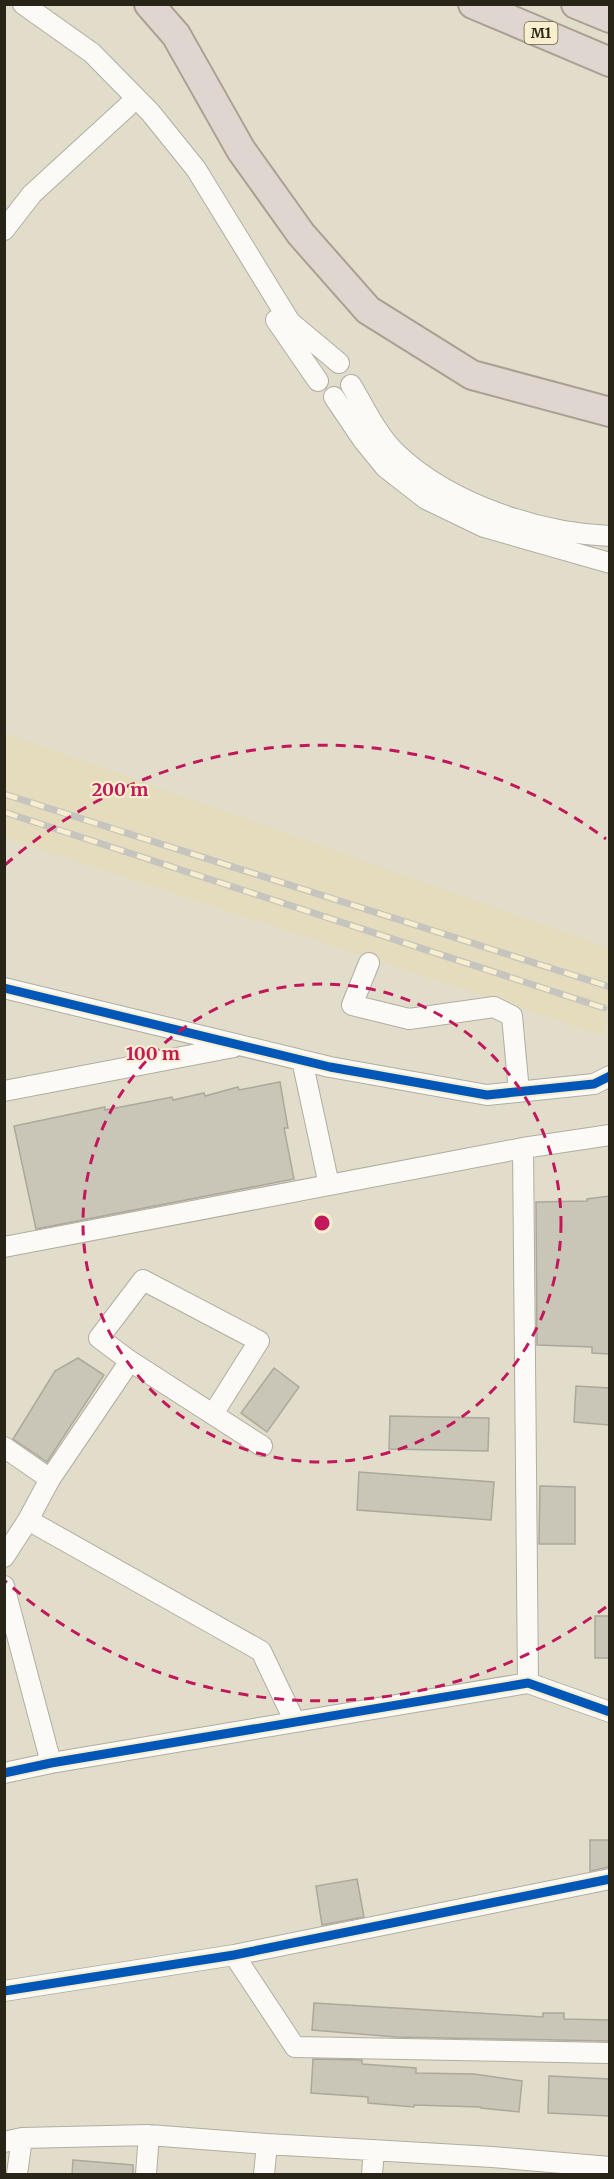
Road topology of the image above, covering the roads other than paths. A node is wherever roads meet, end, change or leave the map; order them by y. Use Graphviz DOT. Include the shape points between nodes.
graph roads {
  1 [pos="23,4"];
  2 [pos="149,4"];
  3 [pos="473,4"];
  4 [pos="576,4"];
  5 [pos="609,18"];
  6 [pos="52,25"];
  7 [pos="609,62"];
  8 [pos="128,106"];
  9 [pos="4,230"];
  10 [pos="339,363"];
  11 [pos="318,381"];
  12 [pos="351,385"];
  13 [pos="334,397"];
  14 [pos="609,412"];
  15 [pos="609,536"];
  16 [pos="609,563"];
  17 [pos="369,963"];
  18 [pos="4,988"];
  19 [pos="243,1046"];
  20 [pos="302,1060"];
  21 [pos="609,1076"];
  22 [pos="4,1091"];
  23 [pos="519,1092"];
  24 [pos="609,1135"];
  25 [pos="523,1148"];
  26 [pos="329,1185"];
  27 [pos="4,1247"];
  28 [pos="130,1361"];
  29 [pos="213,1414"];
  30 [pos="262,1446"];
  31 [pos="4,1447"];
  32 [pos="50,1479"];
  33 [pos="28,1520"];
  34 [pos="4,1557"];
  35 [pos="4,1586"];
  36 [pos="528,1683"];
  37 [pos="609,1712"];
  38 [pos="295,1722"];
  39 [pos="51,1763"];
  40 [pos="4,1773"];
  41 [pos="609,1879"];
  42 [pos="234,1955"];
  43 [pos="4,1991"];
  44 [pos="609,2053"];
  45 [pos="149,2135"];
  46 [pos="13,2140"];
  47 [pos="267,2144"];
  48 [pos="374,2150"];
  49 [pos="491,2166"];
  50 [pos="609,2167"];
  51 [pos="17,2175"];
  52 [pos="146,2175"];
  53 [pos="264,2175"];
  54 [pos="372,2175"];
  1 -- 6 [label="street"];
  2 -- 14 [label="highway" via="176,35 241,150 287,215 368,310 472,375"];
  3 -- 7 [label="highway, M1"];
  4 -- 5 [label="highway"];
  6 -- 8 [label="street"];
  6 -- 10 [label="street" via="92,53 150,111 196,169 290,322"];
  8 -- 9 [label="street" via="32,194"];
  8 -- 11 [label="street" via="177,162 262,300"];
  10 -- 11 [label="street" via="324,366"];
  10 -- 12 [label="street" via="350,371"];
  11 -- 13 [label="street" via="320,389"];
  12 -- 13 [label="street" via="348,391"];
  12 -- 15 [label="street" via="397,454 435,483 491,511 553,530"];
  13 -- 16 [label="street" via="384,467 426,499 484,527"];
  17 -- 23 [label="street" via="352,1005 410,1019 494,1007 512,1016"];
  18 -- 19 [label="street"];
  19 -- 20 [label="street"];
  19 -- 22 [label="street"];
  20 -- 23 [label="street" via="487,1095"];
  20 -- 26 [label="street"];
  21 -- 23 [label="street" via="594,1084"];
  24 -- 25 [label="street"];
  25 -- 26 [label="street"];
  25 -- 36 [label="street"];
  26 -- 27 [label="street"];
  28 -- 29 [label="street"];
  28 -- 29 [label="street" via="99,1338 143,1280 259,1341"];
  28 -- 32 [label="street"];
  29 -- 30 [label="street"];
  31 -- 32 [label="street"];
  32 -- 33 [label="street"];
  33 -- 34 [label="street"];
  33 -- 38 [label="street" via="261,1651"];
  35 -- 39 [label="street"];
  36 -- 37 [label="street"];
  36 -- 38 [label="street"];
  38 -- 39 [label="street"];
  39 -- 40 [label="street"];
  41 -- 42 [label="street"];
  42 -- 43 [label="street"];
  42 -- 44 [label="street" via="295,2047"];
  45 -- 46 [label="street"];
  45 -- 47 [label="street"];
  45 -- 52 [label="street"];
  46 -- 51 [label="street"];
  47 -- 48 [label="street"];
  47 -- 53 [label="street"];
  48 -- 49 [label="street"];
  48 -- 54 [label="street"];
  49 -- 50 [label="street"];
}
